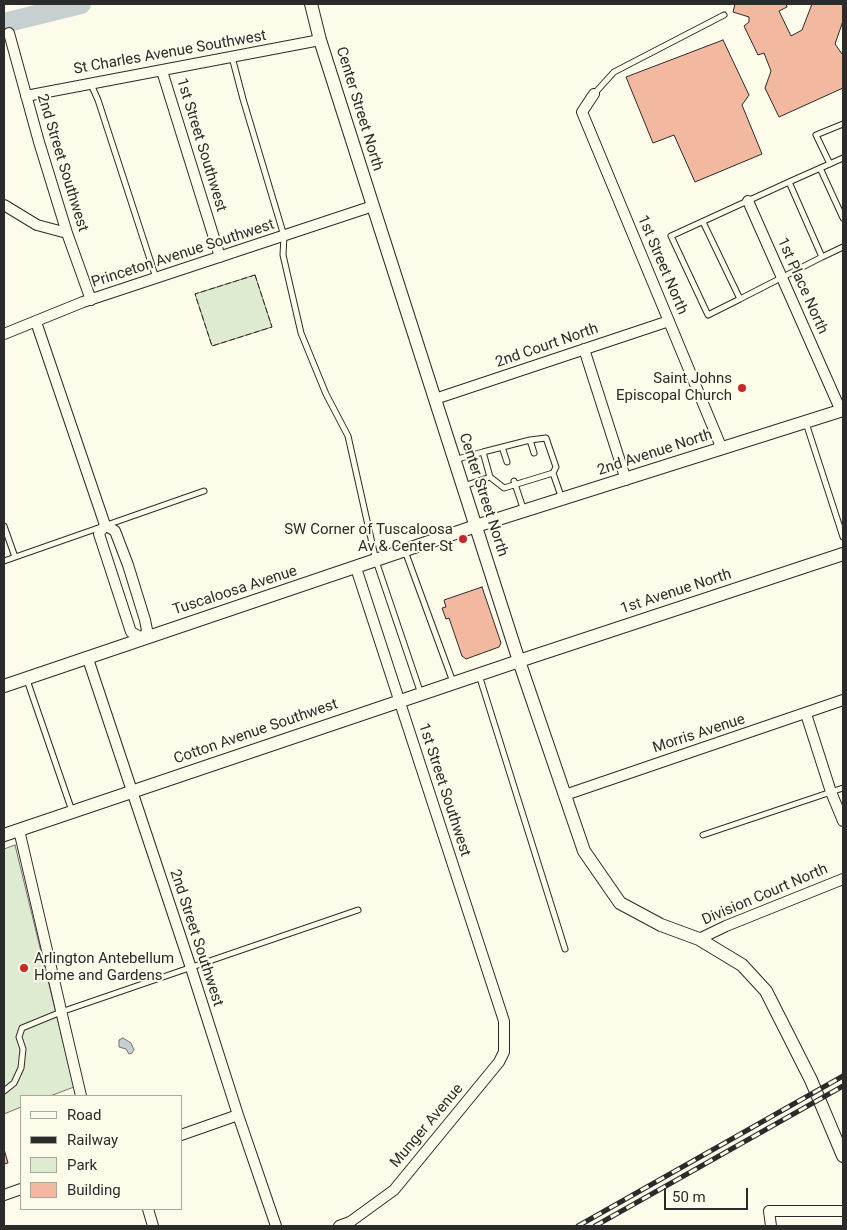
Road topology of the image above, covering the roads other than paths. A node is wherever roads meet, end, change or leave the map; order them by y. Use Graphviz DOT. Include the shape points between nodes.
graph roads {
  1 [pos="311,4"];
  2 [pos="724,16"];
  3 [pos="9,33"];
  4 [pos="320,40"];
  5 [pos="232,57"];
  6 [pos="162,70"];
  7 [pos="90,82"];
  8 [pos="594,94"];
  9 [pos="26,96"];
  10 [pos="843,124"];
  11 [pos="843,158"];
  12 [pos="830,164"];
  13 [pos="820,168"];
  14 [pos="789,182"];
  15 [pos="748,201"];
  16 [pos="4,205"];
  17 [pos="373,206"];
  18 [pos="843,218"];
  19 [pos="703,222"];
  20 [pos="67,233"];
  21 [pos="284,236"];
  22 [pos="843,248"];
  23 [pos="220,257"];
  24 [pos="822,257"];
  25 [pos="156,278"];
  26 [pos="782,278"];
  27 [pos="740,299"];
  28 [pos="92,300"];
  29 [pos="668,321"];
  30 [pos="36,322"];
  31 [pos="4,334"];
  32 [pos="584,349"];
  33 [pos="435,399"];
  34 [pos="842,410"];
  35 [pos="806,422"];
  36 [pos="530,440"];
  37 [pos="502,447"];
  38 [pos="722,449"];
  39 [pos="483,452"];
  40 [pos="534,453"];
  41 [pos="454,460"];
  42 [pos="507,462"];
  43 [pos="553,473"];
  44 [pos="490,477"];
  45 [pos="626,480"];
  46 [pos="514,483"];
  47 [pos="463,486"];
  48 [pos="204,492"];
  49 [pos="562,500"];
  50 [pos="524,512"];
  51 [pos="105,525"];
  52 [pos="4,526"];
  53 [pos="476,526"];
  54 [pos="843,537"];
  55 [pos="405,551"];
  56 [pos="843,554"];
  57 [pos="15,557"];
  58 [pos="4,560"];
  59 [pos="376,561"];
  60 [pos="356,568"];
  61 [pos="144,638"];
  62 [pos="88,659"];
  63 [pos="519,661"];
  64 [pos="478,674"];
  65 [pos="26,679"];
  66 [pos="453,683"];
  67 [pos="4,686"];
  68 [pos="422,694"];
  69 [pos="843,700"];
  70 [pos="399,701"];
  71 [pos="806,714"];
  72 [pos="843,788"];
  73 [pos="132,791"];
  74 [pos="831,792"];
  75 [pos="565,794"];
  76 [pos="73,812"];
  77 [pos="843,821"];
  78 [pos="19,830"];
  79 [pos="4,835"];
  80 [pos="703,835"];
  81 [pos="843,879"];
  82 [pos="358,910"];
  83 [pos="699,939"];
  84 [pos="565,949"];
  85 [pos="191,968"];
  86 [pos="61,1012"];
  87 [pos="504,1022"];
  88 [pos="4,1091"];
  89 [pos="81,1095"];
  90 [pos="238,1115"];
  91 [pos="182,1135"];
  92 [pos="843,1156"];
  93 [pos="20,1189"];
  94 [pos="4,1195"];
  95 [pos="148,1210"];
  96 [pos="843,1211"];
  97 [pos="148,1226"];
  98 [pos="153,1226"];
  99 [pos="276,1226"];
  100 [pos="339,1226"];
  101 [pos="771,1226"];
  1 -- 4 [label="street, Center Street North"];
  2 -- 8 [label="lane" via="614,72"];
  3 -- 9 [label="street, 2nd Street Southwest"];
  4 -- 5 [label="street, St Charles Avenue Southwest"];
  4 -- 17 [label="street, Center Street North"];
  5 -- 6 [label="street, St Charles Avenue Southwest"];
  5 -- 21 [label="lane"];
  6 -- 7 [label="street, St Charles Avenue Southwest"];
  6 -- 23 [label="street, 1st Street Southwest"];
  7 -- 9 [label="street, St Charles Avenue Southwest"];
  7 -- 25 [label="lane"];
  8 -- 29 [label="street, 1st Street North" via="582,112"];
  9 -- 20 [label="street, 2nd Street Southwest"];
  10 -- 12 [label="lane" via="816,136"];
  11 -- 12 [label="lane"];
  12 -- 13 [label="lane"];
  13 -- 14 [label="lane"];
  13 -- 18 [label="lane"];
  14 -- 15 [label="lane"];
  14 -- 24 [label="lane"];
  15 -- 19 [label="lane"];
  15 -- 26 [label="street, 1st Place North"];
  16 -- 20 [label="street" via="37,225"];
  17 -- 21 [label="street, Princeton Avenue Southwest"];
  17 -- 33 [label="street, Center Street North"];
  19 -- 27 [label="lane"];
  19 -- 27 [label="lane" via="670,236 708,315"];
  20 -- 28 [label="street, 2nd Street Southwest"];
  21 -- 23 [label="street, Princeton Avenue Southwest"];
  21 -- 59 [label="lane" via="284,256 301,333 326,394 348,436"];
  22 -- 24 [label="lane"];
  23 -- 25 [label="street, Princeton Avenue Southwest"];
  24 -- 26 [label="lane"];
  25 -- 28 [label="street, Princeton Avenue Southwest"];
  26 -- 27 [label="lane"];
  26 -- 34 [label="street, 1st Place North"];
  28 -- 30 [label="street, Princeton Avenue Southwest"];
  29 -- 32 [label="street, 2nd Court North"];
  29 -- 38 [label="street, 1st Street North"];
  30 -- 31 [label="street, Princeton Avenue Southwest"];
  30 -- 51 [label="street"];
  32 -- 33 [label="street, 2nd Court North"];
  32 -- 45 [label="street"];
  33 -- 41 [label="street, Center Street North"];
  34 -- 35 [label="street, 2nd Avenue North"];
  35 -- 38 [label="street, 2nd Avenue North"];
  35 -- 54 [label="lane"];
  36 -- 37 [label="lane"];
  36 -- 40 [label="lane"];
  36 -- 43 [label="lane" via="546,438 556,467"];
  37 -- 39 [label="lane"];
  37 -- 42 [label="lane"];
  38 -- 45 [label="street, 2nd Avenue North"];
  39 -- 41 [label="lane"];
  39 -- 44 [label="lane"];
  41 -- 47 [label="street, Center Street North"];
  43 -- 46 [label="lane"];
  43 -- 49 [label="lane"];
  44 -- 46 [label="lane" via="504,488"];
  44 -- 47 [label="lane"];
  45 -- 49 [label="street, 2nd Avenue North"];
  46 -- 50 [label="lane"];
  47 -- 53 [label="street, Center Street North"];
  48 -- 51 [label="lane"];
  49 -- 50 [label="street, 2nd Avenue North"];
  50 -- 53 [label="street, 2nd Avenue North"];
  51 -- 57 [label="lane"];
  51 -- 61 [label="street" via="115,531 128,565 148,630"];
  51 -- 61 [label="street" via="99,534 131,632"];
  52 -- 57 [label="lane"];
  53 -- 55 [label="street, Tuscaloosa Avenue"];
  53 -- 63 [label="street, Center Street North"];
  55 -- 59 [label="street, Tuscaloosa Avenue"];
  55 -- 66 [label="lane"];
  56 -- 63 [label="street, 1st Avenue North"];
  57 -- 58 [label="lane"];
  59 -- 60 [label="street, Tuscaloosa Avenue"];
  59 -- 68 [label="lane"];
  60 -- 61 [label="street, Tuscaloosa Avenue"];
  60 -- 70 [label="street, 1st Street Southwest"];
  61 -- 62 [label="street, Tuscaloosa Avenue"];
  62 -- 65 [label="street, Tuscaloosa Avenue"];
  62 -- 73 [label="street, 2nd Street Southwest"];
  63 -- 64 [label="street, Cotton Avenue Southwest"];
  63 -- 75 [label="street, Center Street North"];
  64 -- 66 [label="street, Cotton Avenue Southwest"];
  64 -- 84 [label="lane"];
  65 -- 67 [label="street, Tuscaloosa Avenue"];
  65 -- 76 [label="lane"];
  66 -- 68 [label="street, Cotton Avenue Southwest"];
  68 -- 70 [label="street, Cotton Avenue Southwest"];
  69 -- 71 [label="street, Morris Avenue"];
  70 -- 73 [label="street, Cotton Avenue Southwest"];
  70 -- 87 [label="street, 1st Street Southwest"];
  71 -- 74 [label="street"];
  71 -- 75 [label="street, Morris Avenue"];
  72 -- 74 [label="lane"];
  73 -- 76 [label="street, Cotton Avenue Southwest"];
  73 -- 85 [label="street, 2nd Street Southwest"];
  74 -- 77 [label="street"];
  74 -- 80 [label="lane"];
  75 -- 83 [label="street, Center Street North" via="584,851 620,903 661,925"];
  76 -- 78 [label="street, Cotton Avenue Southwest"];
  78 -- 79 [label="street, Cotton Avenue Southwest"];
  78 -- 86 [label="street"];
  81 -- 83 [label="street, Division Court North"];
  82 -- 85 [label="lane"];
  83 -- 92 [label="street, Center Street North" via="742,966 766,991 811,1080"];
  85 -- 86 [label="lane"];
  85 -- 90 [label="street, 2nd Street Southwest"];
  86 -- 88 [label="lane" via="22,1028 19,1037 23,1049 21,1068 14,1083"];
  86 -- 89 [label="street"];
  87 -- 100 [label="street, Munger Avenue" via="504,1052 499,1062 394,1190 350,1222"];
  90 -- 91 [label="street"];
  90 -- 99 [label="street, 2nd Street Southwest"];
  93 -- 94 [label="street"];
  95 -- 98 [label="street"];
  96 -- 101 [label="street" via="769,1211"];
  97 -- 98 [label="lane"];
}
